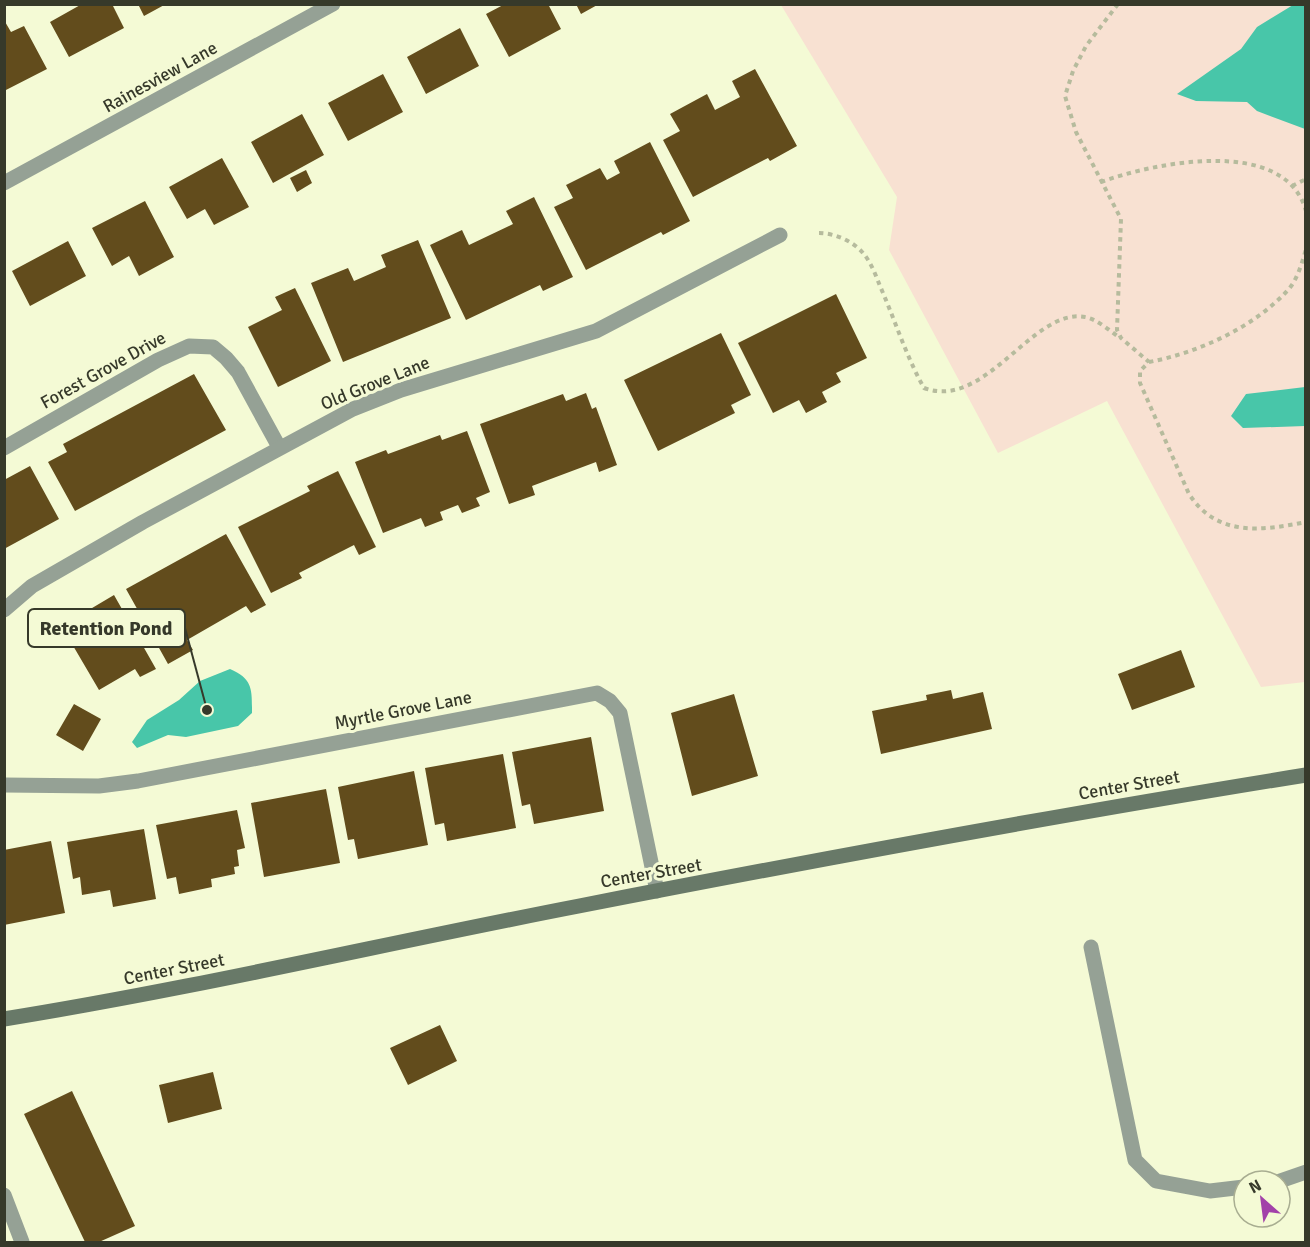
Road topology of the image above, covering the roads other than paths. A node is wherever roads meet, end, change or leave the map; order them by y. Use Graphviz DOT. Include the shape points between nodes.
graph roads {
  1 [pos="333,4"];
  2 [pos="4,183"];
  3 [pos="780,235"];
  4 [pos="279,447"];
  5 [pos="4,448"];
  6 [pos="4,610"];
  7 [pos="1305,775"];
  8 [pos="4,785"];
  9 [pos="657,891"];
  10 [pos="1091,947"];
  11 [pos="4,1019"];
  12 [pos="1232,1188"];
  13 [pos="4,1195"];
  14 [pos="21,1242"];
  1 -- 2 [label="street, Rainesview Lane"];
  3 -- 4 [label="street, Old Grove Lane" via="596,331 400,390"];
  4 -- 5 [label="street, Forest Grove Drive" via="238,372 226,358 213,347 189,346"];
  4 -- 6 [label="street, Old Grove Lane" via="32,586"];
  7 -- 9 [label="main road, Center Street"];
  8 -- 9 [label="street, Myrtle Grove Lane" via="99,786 138,781 597,693 620,713"];
  9 -- 11 [label="main road, Center Street" via="237,977"];
  10 -- 12 [label="street" via="1135,1160 1156,1181 1210,1191"];
  13 -- 14 [label="street"];
}
